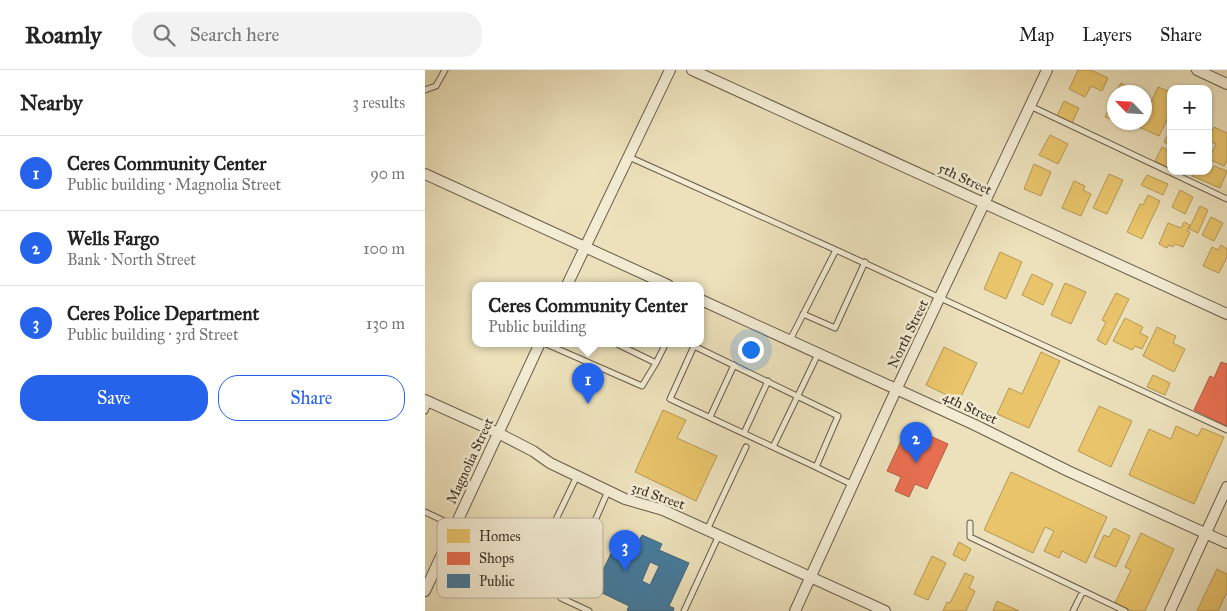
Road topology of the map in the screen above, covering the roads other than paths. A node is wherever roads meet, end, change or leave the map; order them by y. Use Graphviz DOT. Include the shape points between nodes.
graph roads {
  1 [pos="445,70"];
  2 [pos="670,70"];
  3 [pos="692,70"];
  4 [pos="1047,70"];
  5 [pos="1197,70"];
  6 [pos="1227,84"];
  7 [pos="425,90"];
  8 [pos="1030,106"];
  9 [pos="628,156"];
  10 [pos="425,174"];
  11 [pos="1227,199"];
  12 [pos="985,204"];
  13 [pos="585,247"];
  14 [pos="836,250"];
  15 [pos="865,262"];
  16 [pos="568,282"];
  17 [pos="661,282"];
  18 [pos="941,297"];
  19 [pos="704,301"];
  20 [pos="803,314"];
  21 [pos="1227,314"];
  22 [pos="790,341"];
  23 [pos="540,347"];
  24 [pos="551,347"];
  25 [pos="623,347"];
  26 [pos="664,347"];
  27 [pos="694,347"];
  28 [pos="696,347"];
  29 [pos="818,354"];
  30 [pos="656,363"];
  31 [pos="734,364"];
  32 [pos="768,381"];
  33 [pos="896,390"];
  34 [pos="798,395"];
  35 [pos="426,404"];
  36 [pos="709,417"];
  37 [pos="1227,430"];
  38 [pos="498,433"];
  39 [pos="744,433"];
  40 [pos="746,447"];
  41 [pos="773,447"];
  42 [pos="816,467"];
  43 [pos="577,476"];
  44 [pos="853,485"];
  45 [pos="1227,487"];
  46 [pos="608,491"];
  47 [pos="425,512"];
  48 [pos="459,518"];
  49 [pos="557,518"];
  50 [pos="596,518"];
  51 [pos="437,519"];
  52 [pos="970,523"];
  53 [pos="707,530"];
  54 [pos="1206,533"];
  55 [pos="719,535"];
  56 [pos="1227,543"];
  57 [pos="437,565"];
  58 [pos="811,576"];
  59 [pos="425,591"];
  60 [pos="1083,591"];
  61 [pos="561,598"];
  62 [pos="589,611"];
  63 [pos="684,611"];
  64 [pos="795,611"];
  65 [pos="885,611"];
  66 [pos="1073,611"];
  67 [pos="1125,611"];
  68 [pos="1170,611"];
  1 -- 7 [label="lane" via="436,86"];
  2 -- 9 [label="street"];
  3 -- 12 [label="street, 5th Street"];
  4 -- 8 [label="street, North Street"];
  5 -- 6 [label="street"];
  8 -- 11 [label="lane"];
  8 -- 12 [label="street, North Street"];
  9 -- 13 [label="street"];
  9 -- 14 [label="lane"];
  10 -- 13 [label="street"];
  12 -- 18 [label="street, North Street"];
  12 -- 21 [label="street, 5th Street"];
  13 -- 16 [label="street"];
  13 -- 17 [label="street"];
  14 -- 15 [label="lane"];
  14 -- 20 [label="lane"];
  15 -- 18 [label="lane"];
  15 -- 20 [label="lane" via="835,328"];
  18 -- 33 [label="street, North Street"];
  18 -- 37 [label="lane"];
  19 -- 22 [label="street, 4th Street"];
  20 -- 22 [label="lane"];
  22 -- 29 [label="street, 4th Street"];
  23 -- 38 [label="street, Magnolia Street"];
  24 -- 30 [label="lane" via="642,386"];
  25 -- 30 [label="lane"];
  26 -- 30 [label="lane"];
  27 -- 36 [label="lane" via="671,399"];
  28 -- 31 [label="lane"];
  29 -- 33 [label="street, 4th Street"];
  29 -- 34 [label="lane"];
  31 -- 32 [label="lane"];
  31 -- 36 [label="lane"];
  32 -- 34 [label="lane"];
  32 -- 39 [label="lane"];
  33 -- 44 [label="street, North Street"];
  33 -- 54 [label="street, 4th Street"];
  34 -- 41 [label="lane"];
  34 -- 42 [label="lane" via="838,416"];
  35 -- 38 [label="street, 3rd Street"];
  36 -- 39 [label="lane"];
  38 -- 43 [label="street, 3rd Street"];
  38 -- 48 [label="street, Magnolia Street"];
  39 -- 41 [label="lane"];
  40 -- 53 [label="lane"];
  41 -- 42 [label="lane"];
  42 -- 44 [label="lane"];
  43 -- 46 [label="street, 3rd Street"];
  43 -- 49 [label="lane"];
  44 -- 58 [label="street, North Street"];
  45 -- 54 [label="street"];
  46 -- 50 [label="lane"];
  46 -- 53 [label="street, 3rd Street"];
  47 -- 51 [label="lane"];
  52 -- 60 [label="lane" via="970,537"];
  53 -- 55 [label="street, 3rd Street"];
  54 -- 56 [label="street, 4th Street"];
  54 -- 68 [label="street"];
  55 -- 58 [label="street, 3rd Street"];
  55 -- 63 [label="lane"];
  57 -- 59 [label="street, Magnolia Street"];
  58 -- 64 [label="street, North Street"];
  58 -- 65 [label="street, 3rd Street"];
  60 -- 66 [label="lane"];
  60 -- 67 [label="lane"];
  61 -- 62 [label="lane"];
}
